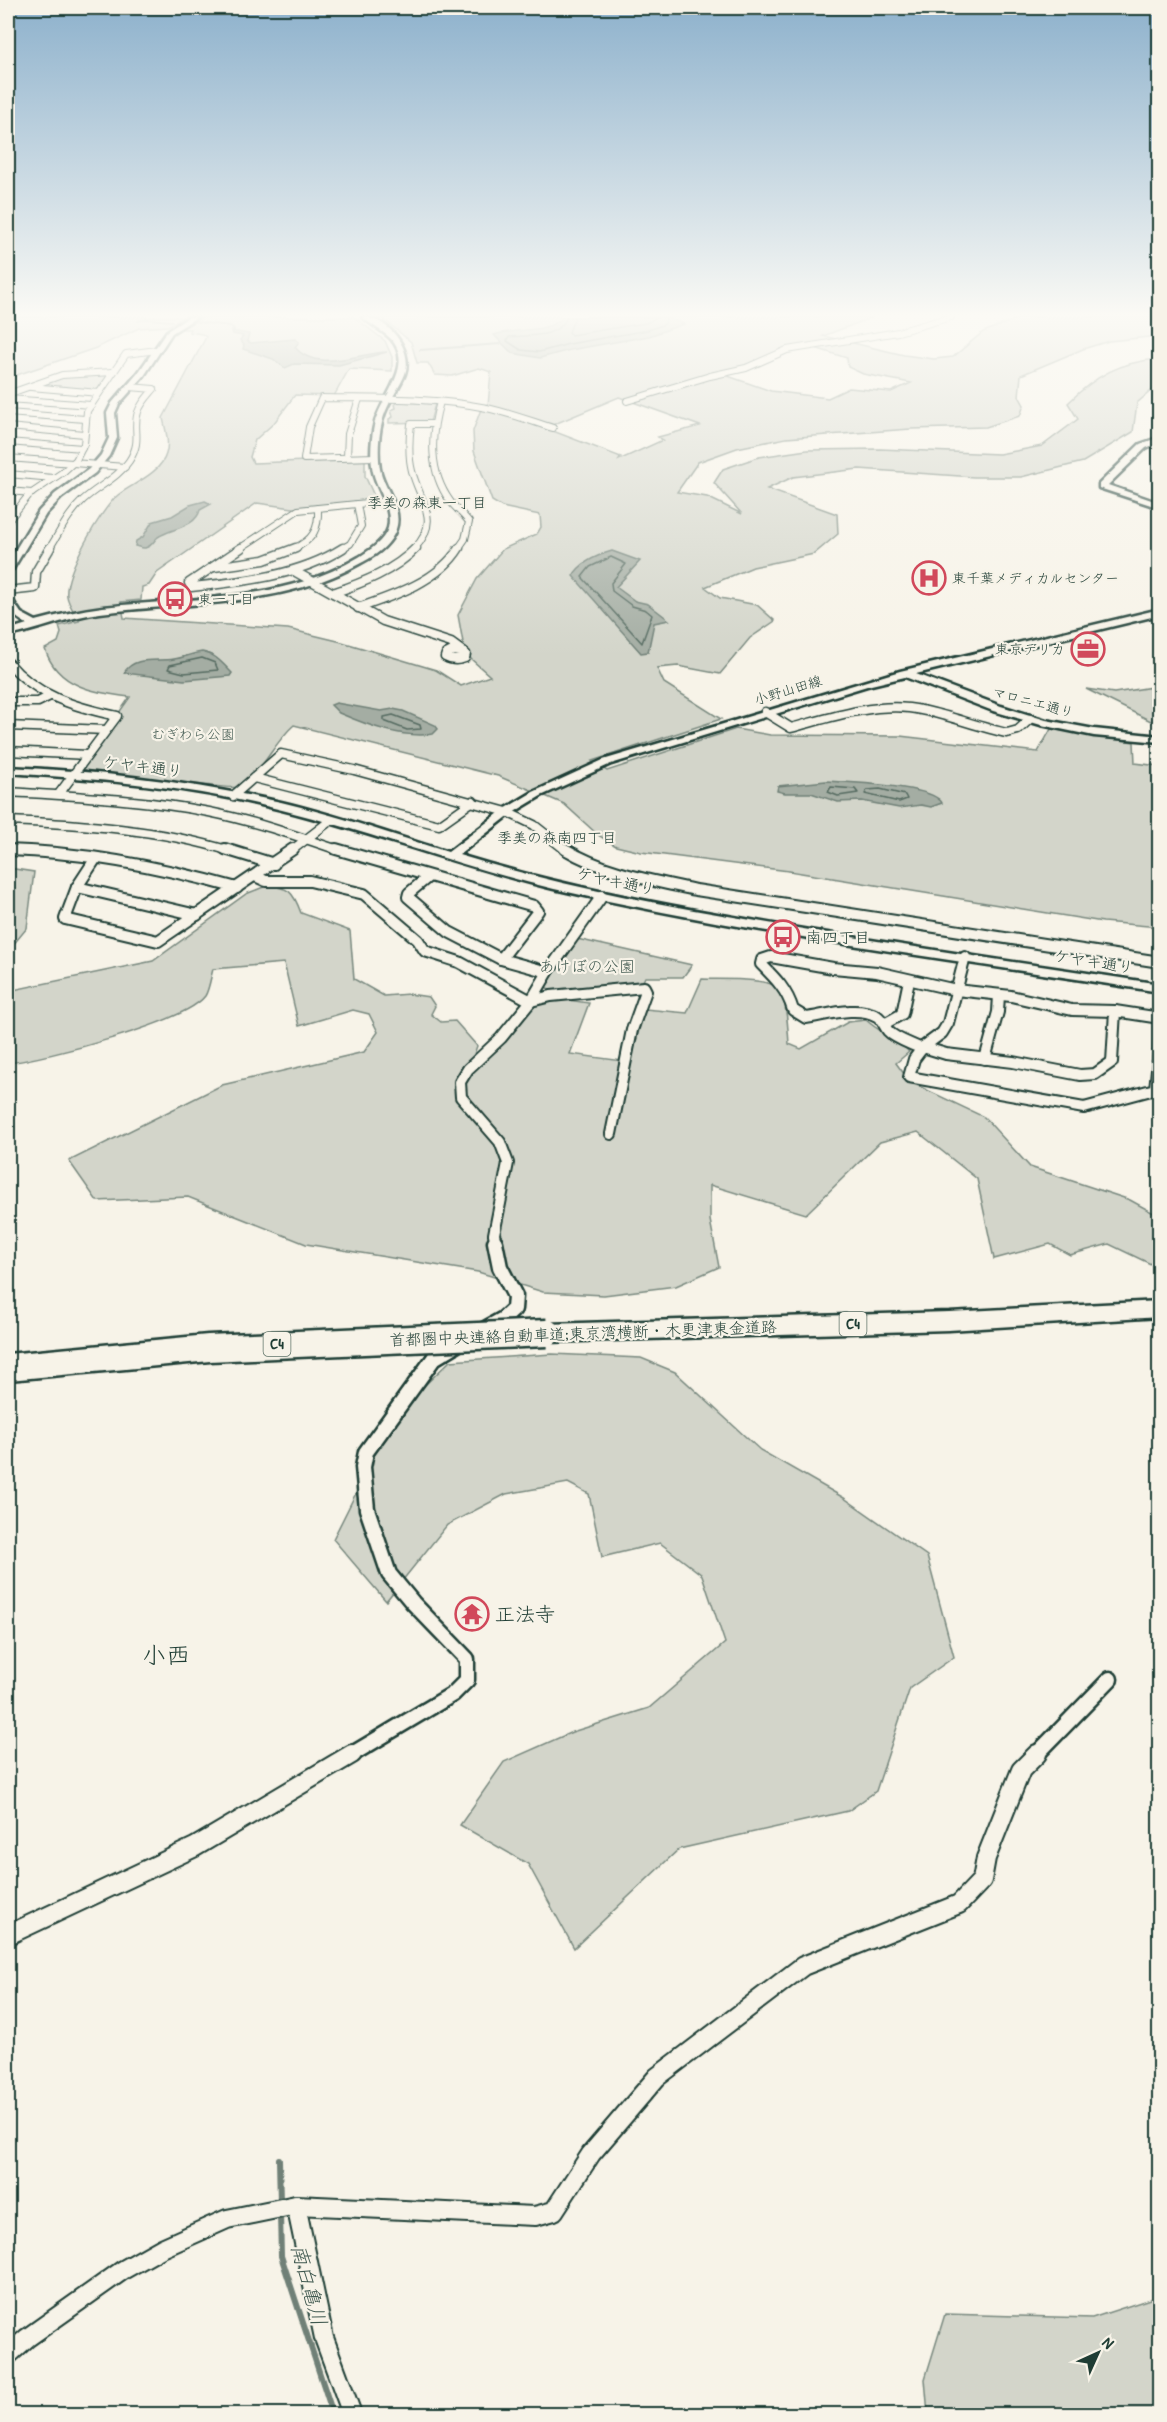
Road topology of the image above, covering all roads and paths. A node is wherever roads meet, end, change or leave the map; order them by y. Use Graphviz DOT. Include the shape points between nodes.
graph roads {
  1 [pos="41,430"];
  2 [pos="84,430"];
  3 [pos="112,430"];
  4 [pos="138,430"];
  5 [pos="309,430"];
  6 [pos="349,430"];
  7 [pos="377,430"];
  8 [pos="410,430"];
  9 [pos="433,430"];
  10 [pos="84,434"];
  11 [pos="1160,438"];
  12 [pos="8,442"];
  13 [pos="1143,446"];
  14 [pos="82,448"];
  15 [pos="1160,451"];
  16 [pos="375,457"];
  17 [pos="8,458"];
  18 [pos="347,458"];
  19 [pos="72,463"];
  20 [pos="98,465"];
  21 [pos="125,466"];
  22 [pos="8,474"];
  23 [pos="53,478"];
  24 [pos="8,491"];
  25 [pos="32,493"];
  26 [pos="389,501"];
  27 [pos="357,504"];
  28 [pos="1160,506"];
  29 [pos="12,508"];
  30 [pos="318,508"];
  31 [pos="8,521"];
  32 [pos="213,567"];
  33 [pos="8,569"];
  34 [pos="294,571"];
  35 [pos="312,581"];
  36 [pos="8,591"];
  37 [pos="333,593"];
  38 [pos="8,600"];
  39 [pos="358,608"];
  40 [pos="1160,612"];
  41 [pos="34,624"];
  42 [pos="8,633"];
  43 [pos="458,650"];
  44 [pos="8,662"];
  45 [pos="904,673"];
  46 [pos="50,696"];
  47 [pos="8,702"];
  48 [pos="765,712"];
  49 [pos="1030,719"];
  50 [pos="8,726"];
  51 [pos="106,730"];
  52 [pos="1160,739"];
  53 [pos="8,752"];
  54 [pos="87,755"];
  55 [pos="8,770"];
  56 [pos="73,774"];
  57 [pos="8,775"];
  58 [pos="254,778"];
  59 [pos="8,792"];
  60 [pos="59,794"];
  61 [pos="233,796"];
  62 [pos="473,801"];
  63 [pos="507,812"];
  64 [pos="8,820"];
  65 [pos="332,820"];
  66 [pos="308,839"];
  67 [pos="8,850"];
  68 [pos="450,856"];
  69 [pos="96,858"];
  70 [pos="274,864"];
  71 [pos="255,876"];
  72 [pos="428,877"];
  73 [pos="76,887"];
  74 [pos="237,888"];
  75 [pos="602,896"];
  76 [pos="197,915"];
  77 [pos="964,957"];
  78 [pos="501,959"];
  79 [pos="1160,962"];
  80 [pos="548,972"];
  81 [pos="909,980"];
  82 [pos="1160,988"];
  83 [pos="956,990"];
  84 [pos="999,995"];
  85 [pos="531,1001"];
  86 [pos="1115,1011"];
  87 [pos="1160,1018"];
  88 [pos="886,1023"];
  89 [pos="1160,1040"];
  90 [pos="923,1048"];
  91 [pos="985,1059"];
  92 [pos="1159,1061"];
  93 [pos="611,1134"];
  94 [pos="1160,1309"];
  95 [pos="8,1367"];
  96 [pos="1110,1679"];
  97 [pos="8,1935"];
  98 [pos="296,2205"];
  99 [pos="8,2355"];
  100 [pos="352,2415"];
  1 -- 10 [label="street"];
  2 -- 10 [label="street"];
  3 -- 20 [label="street" via="105,456"];
  4 -- 21 [label="street" via="138,443"];
  5 -- 18 [label="street" via="304,459"];
  6 -- 18 [label="street"];
  7 -- 16 [label="street"];
  8 -- 37 [label="street" via="411,469 429,517 425,536 415,550 388,569"];
  9 -- 39 [label="street" via="440,480 469,522 469,532 456,553 434,573"];
  10 -- 14 [label="street"];
  11 -- 13 [label="street"];
  12 -- 14 [label="street"];
  13 -- 15 [label="street"];
  13 -- 28 [label="street" via="1103,487"];
  14 -- 19 [label="street"];
  16 -- 18 [label="street"];
  16 -- 26 [label="street"];
  17 -- 19 [label="street"];
  19 -- 20 [label="street"];
  19 -- 23 [label="street"];
  20 -- 21 [label="street"];
  20 -- 33 [label="street" via="50,503"];
  21 -- 36 [label="street" via="72,511 36,572 35,588"];
  22 -- 23 [label="street"];
  23 -- 25 [label="street"];
  24 -- 25 [label="street"];
  25 -- 29 [label="street"];
  26 -- 27 [label="street"];
  26 -- 35 [label="street" via="393,523 388,537 365,557"];
  27 -- 30 [label="street"];
  27 -- 34 [label="street" via="362,523 354,538 339,551"];
  29 -- 31 [label="street"];
  30 -- 32 [label="street" via="298,510"];
  30 -- 32 [label="street" via="321,524 299,546 272,558"];
  32 -- 34 [label="street" via="189,583 191,587"];
  34 -- 35 [label="street"];
  35 -- 37 [label="street"];
  35 -- 41 [label="street" via="247,595 98,610"];
  37 -- 39 [label="street"];
  38 -- 41 [label="street" via="18,615"];
  39 -- 43 [label="street"];
  40 -- 45 [label="street, 小野山田線"];
  41 -- 42 [label="street"];
  44 -- 46 [label="street" via="24,682"];
  45 -- 48 [label="street, 小野山田線"];
  45 -- 49 [label="street, マロニエ通り"];
  46 -- 47 [label="street" via="38,702"];
  46 -- 51 [label="street" via="117,716"];
  48 -- 49 [label="street" via="791,728 866,710 898,707 928,711 1007,733 1018,730"];
  48 -- 63 [label="street, 小野山田線" via="607,762"];
  49 -- 52 [label="street, マロニエ通り" via="1077,730"];
  50 -- 51 [label="street"];
  51 -- 54 [label="street"];
  53 -- 54 [label="street"];
  54 -- 56 [label="street"];
  55 -- 56 [label="street, ケヤキ通り"];
  56 -- 57 [label="street, ケヤキ通り"];
  56 -- 60 [label="street"];
  56 -- 61 [label="street, ケヤキ通り"];
  58 -- 61 [label="street"];
  58 -- 62 [label="street" via="439,825"];
  58 -- 62 [label="street" via="281,754"];
  59 -- 60 [label="street"];
  60 -- 66 [label="street" via="207,812"];
  61 -- 65 [label="street, ケヤキ通り"];
  62 -- 63 [label="street"];
  63 -- 68 [label="street, 小野山田線"];
  63 -- 79 [label="street" via="534,825 588,863 626,875 696,891"];
  64 -- 70 [label="street" via="152,834"];
  65 -- 66 [label="street"];
  65 -- 68 [label="street, ケヤキ通り"];
  66 -- 70 [label="street"];
  66 -- 72 [label="street"];
  67 -- 69 [label="street"];
  68 -- 75 [label="street, ケヤキ通り"];
  69 -- 73 [label="street"];
  69 -- 74 [label="street" via="129,861"];
  70 -- 71 [label="street"];
  71 -- 74 [label="street"];
  71 -- 85 [label="street" via="266,881 310,881 364,894 418,940 425,951 459,962"];
  72 -- 78 [label="street" via="408,897 449,932"];
  72 -- 78 [label="street" via="534,906 538,911"];
  73 -- 76 [label="street"];
  73 -- 76 [label="street" via="65,919 151,941 166,938"];
  74 -- 76 [label="street"];
  75 -- 77 [label="street, ケヤキ通り" via="723,920"];
  75 -- 80 [label="street"];
  77 -- 82 [label="street, ケヤキ通り"];
  77 -- 83 [label="street"];
  78 -- 80 [label="street"];
  80 -- 85 [label="street"];
  81 -- 83 [label="street"];
  81 -- 88 [label="street" via="902,1014"];
  81 -- 88 [label="street" via="771,957 762,960 761,964 781,984 797,1015 806,1018 864,1011"];
  83 -- 84 [label="street"];
  83 -- 90 [label="street" via="948,1023"];
  84 -- 86 [label="street" via="1071,1010"];
  84 -- 91 [label="street" via="1000,1011"];
  85 -- 93 [label="street" via="644,987 646,992 632,1030"];
  85 -- 97 [label="street" via="460,1082 460,1097 501,1142 508,1163 494,1234 500,1267 515,1296 514,1309 434,1358 366,1452 363,1467 367,1509 389,1574 467,1659 467,1680 453,1694 195,1847"];
  86 -- 87 [label="street"];
  86 -- 91 [label="street" via="1113,1062 1095,1074 1080,1075"];
  88 -- 90 [label="street" via="889,1032"];
  89 -- 92 [label="street"];
  90 -- 91 [label="street"];
  90 -- 92 [label="street" via="914,1059 909,1077 1084,1108 1155,1089"];
  94 -- 95 [label="highway, 首都圏中央連絡自動車道;東京湾横断・木更津東金道路 / C4, bridge" via="949,1321 258,1345"];
  96 -- 98 [label="street" via="1021,1770 986,1858 982,1880 959,1904 803,1966 657,2077 591,2154 554,2211 535,2216"];
  98 -- 99 [label="street" via="227,2219 162,2248 123,2270"];
  98 -- 100 [label="street" via="324,2338"];
}
